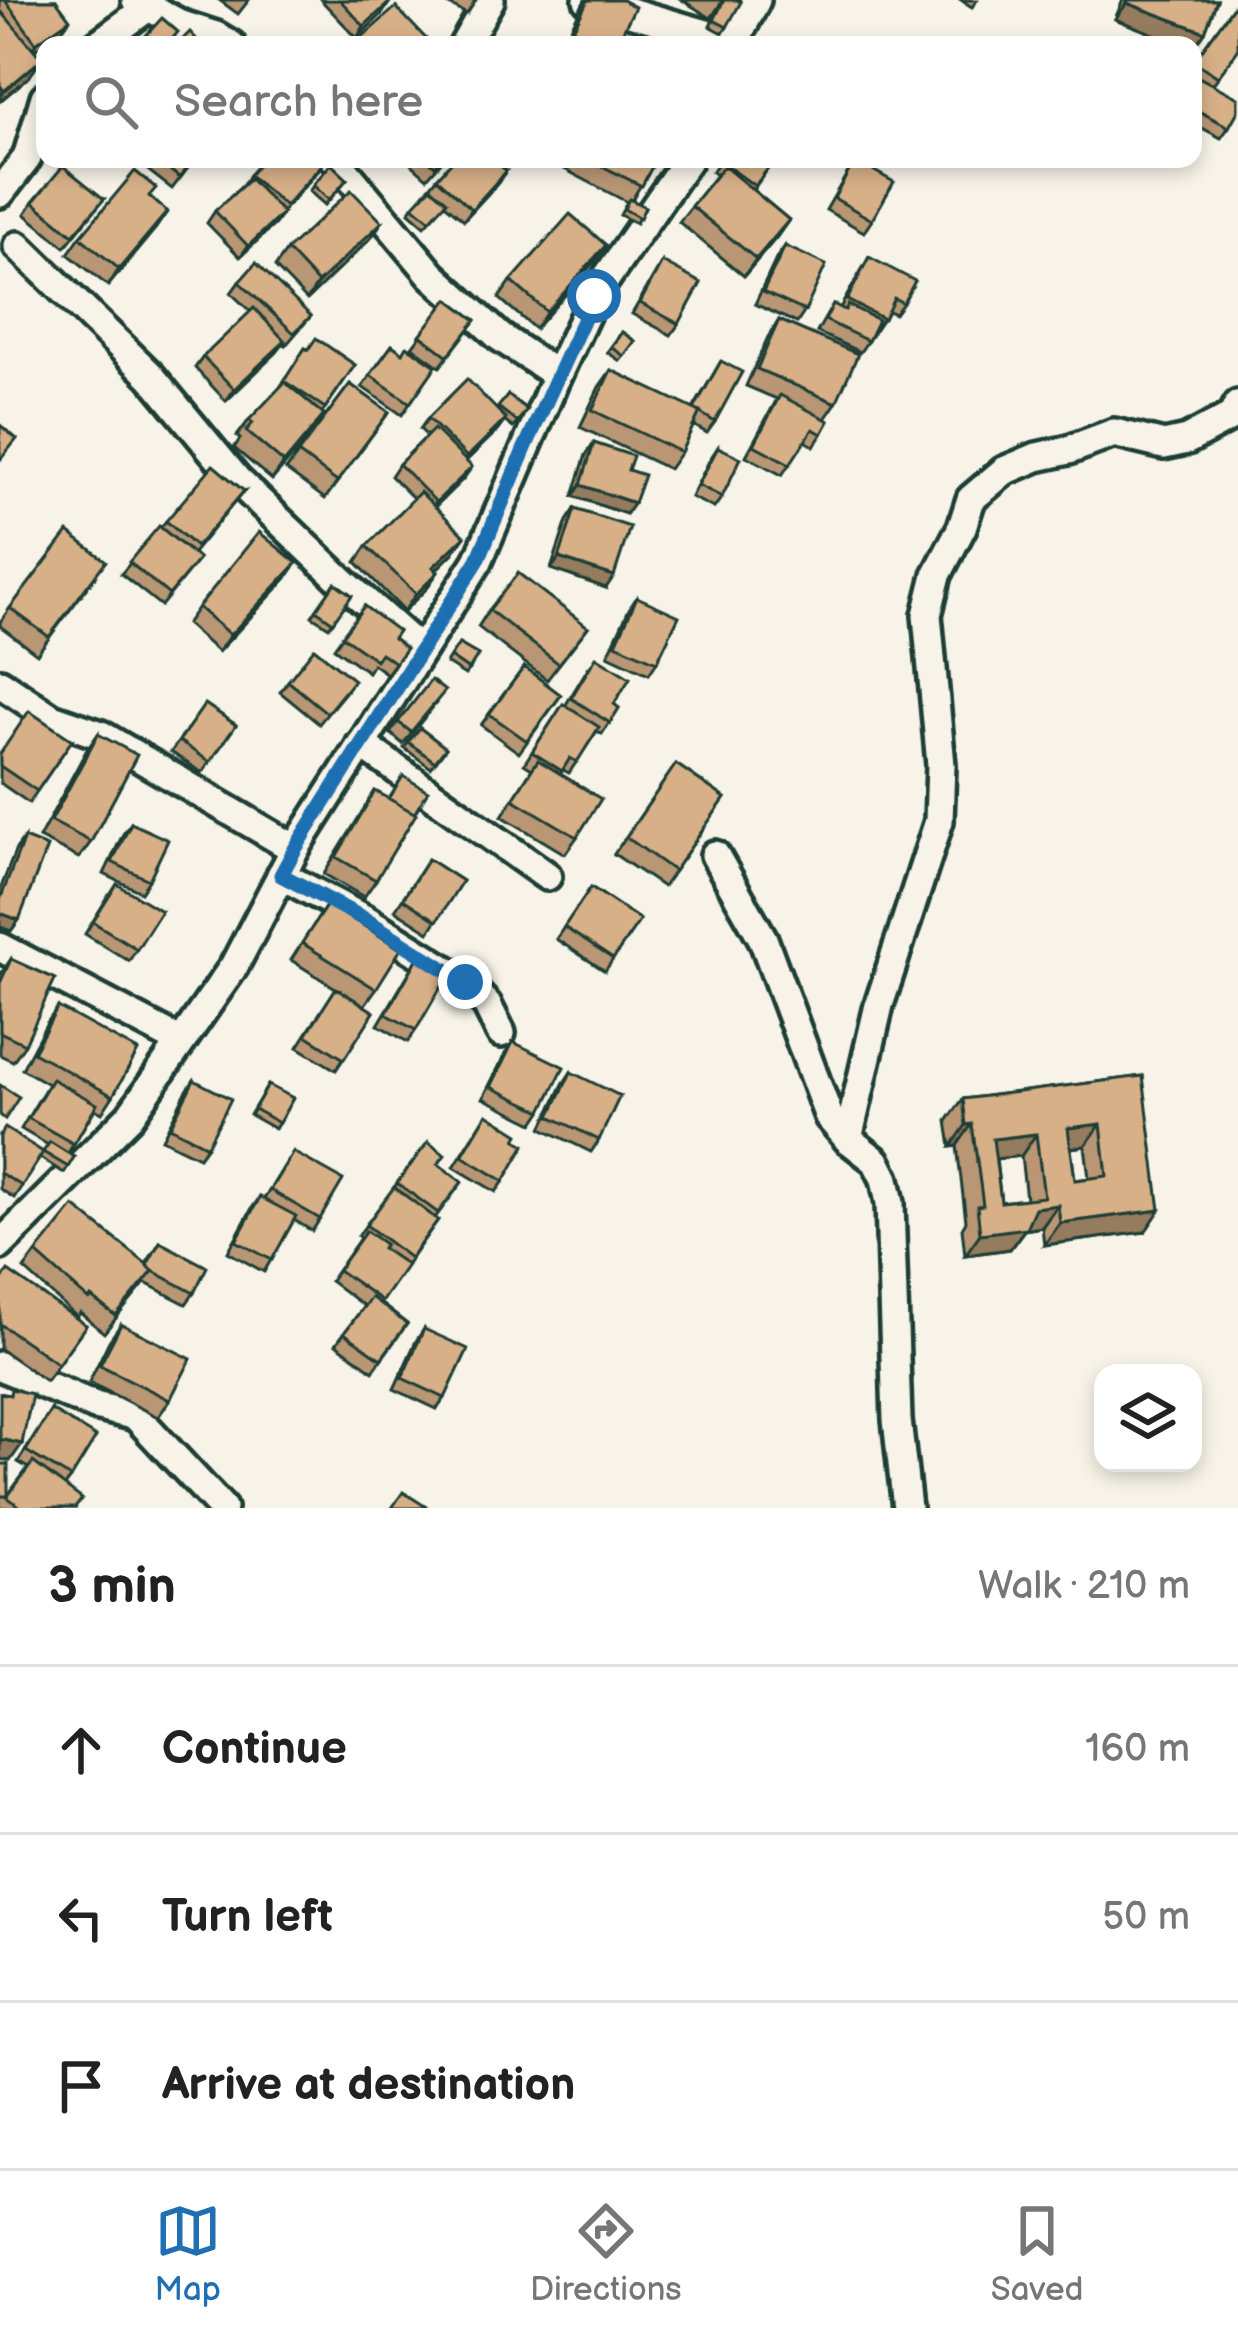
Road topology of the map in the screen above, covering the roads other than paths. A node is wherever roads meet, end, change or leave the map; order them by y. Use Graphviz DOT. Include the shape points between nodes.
graph roads {
  1 [pos="490,0"];
  2 [pos="588,0"];
  3 [pos="756,0"];
  4 [pos="142,3"];
  5 [pos="107,36"];
  6 [pos="216,36"];
  7 [pos="469,36"];
  8 [pos="707,36"];
  9 [pos="737,36"];
  10 [pos="36,128"];
  11 [pos="350,168"];
  12 [pos="682,168"];
  13 [pos="0,193"];
  14 [pos="19,246"];
  15 [pos="557,375"];
  16 [pos="1238,405"];
  17 [pos="419,650"];
  18 [pos="0,683"];
  19 [pos="361,744"];
  20 [pos="295,849"];
  21 [pos="715,855"];
  22 [pos="281,875"];
  23 [pos="547,876"];
  24 [pos="0,946"];
  25 [pos="501,1033"];
  26 [pos="182,1042"];
  27 [pos="848,1139"];
  28 [pos="6,1229"];
  29 [pos="0,1366"];
  30 [pos="222,1508"];
  31 [pos="907,1508"];
  1 -- 7 [label="street"];
  2 -- 8 [label="street"];
  3 -- 9 [label="street"];
  4 -- 5 [label="street"];
  4 -- 6 [label="street"];
  10 -- 13 [label="street" via="27,158"];
  11 -- 15 [label="street" via="432,275"];
  12 -- 15 [label="street" via="594,296"];
  14 -- 17 [label="street" via="151,376 237,480"];
  15 -- 17 [label="street" via="478,560"];
  16 -- 27 [label="street" via="1187,440 1164,445 1114,434 1037,457 971,499 927,615 939,821 879,1005"];
  17 -- 19 [label="street"];
  18 -- 20 [label="street"];
  19 -- 20 [label="street"];
  19 -- 23 [label="street"];
  20 -- 22 [label="street"];
  21 -- 27 [label="street" via="763,940 829,1117"];
  22 -- 25 [label="street" via="465,982"];
  22 -- 26 [label="street"];
  24 -- 26 [label="street"];
  26 -- 28 [label="street" via="130,1116"];
  27 -- 31 [label="street" via="876,1161 890,1203"];
  29 -- 30 [label="street" via="136,1416"];
}
